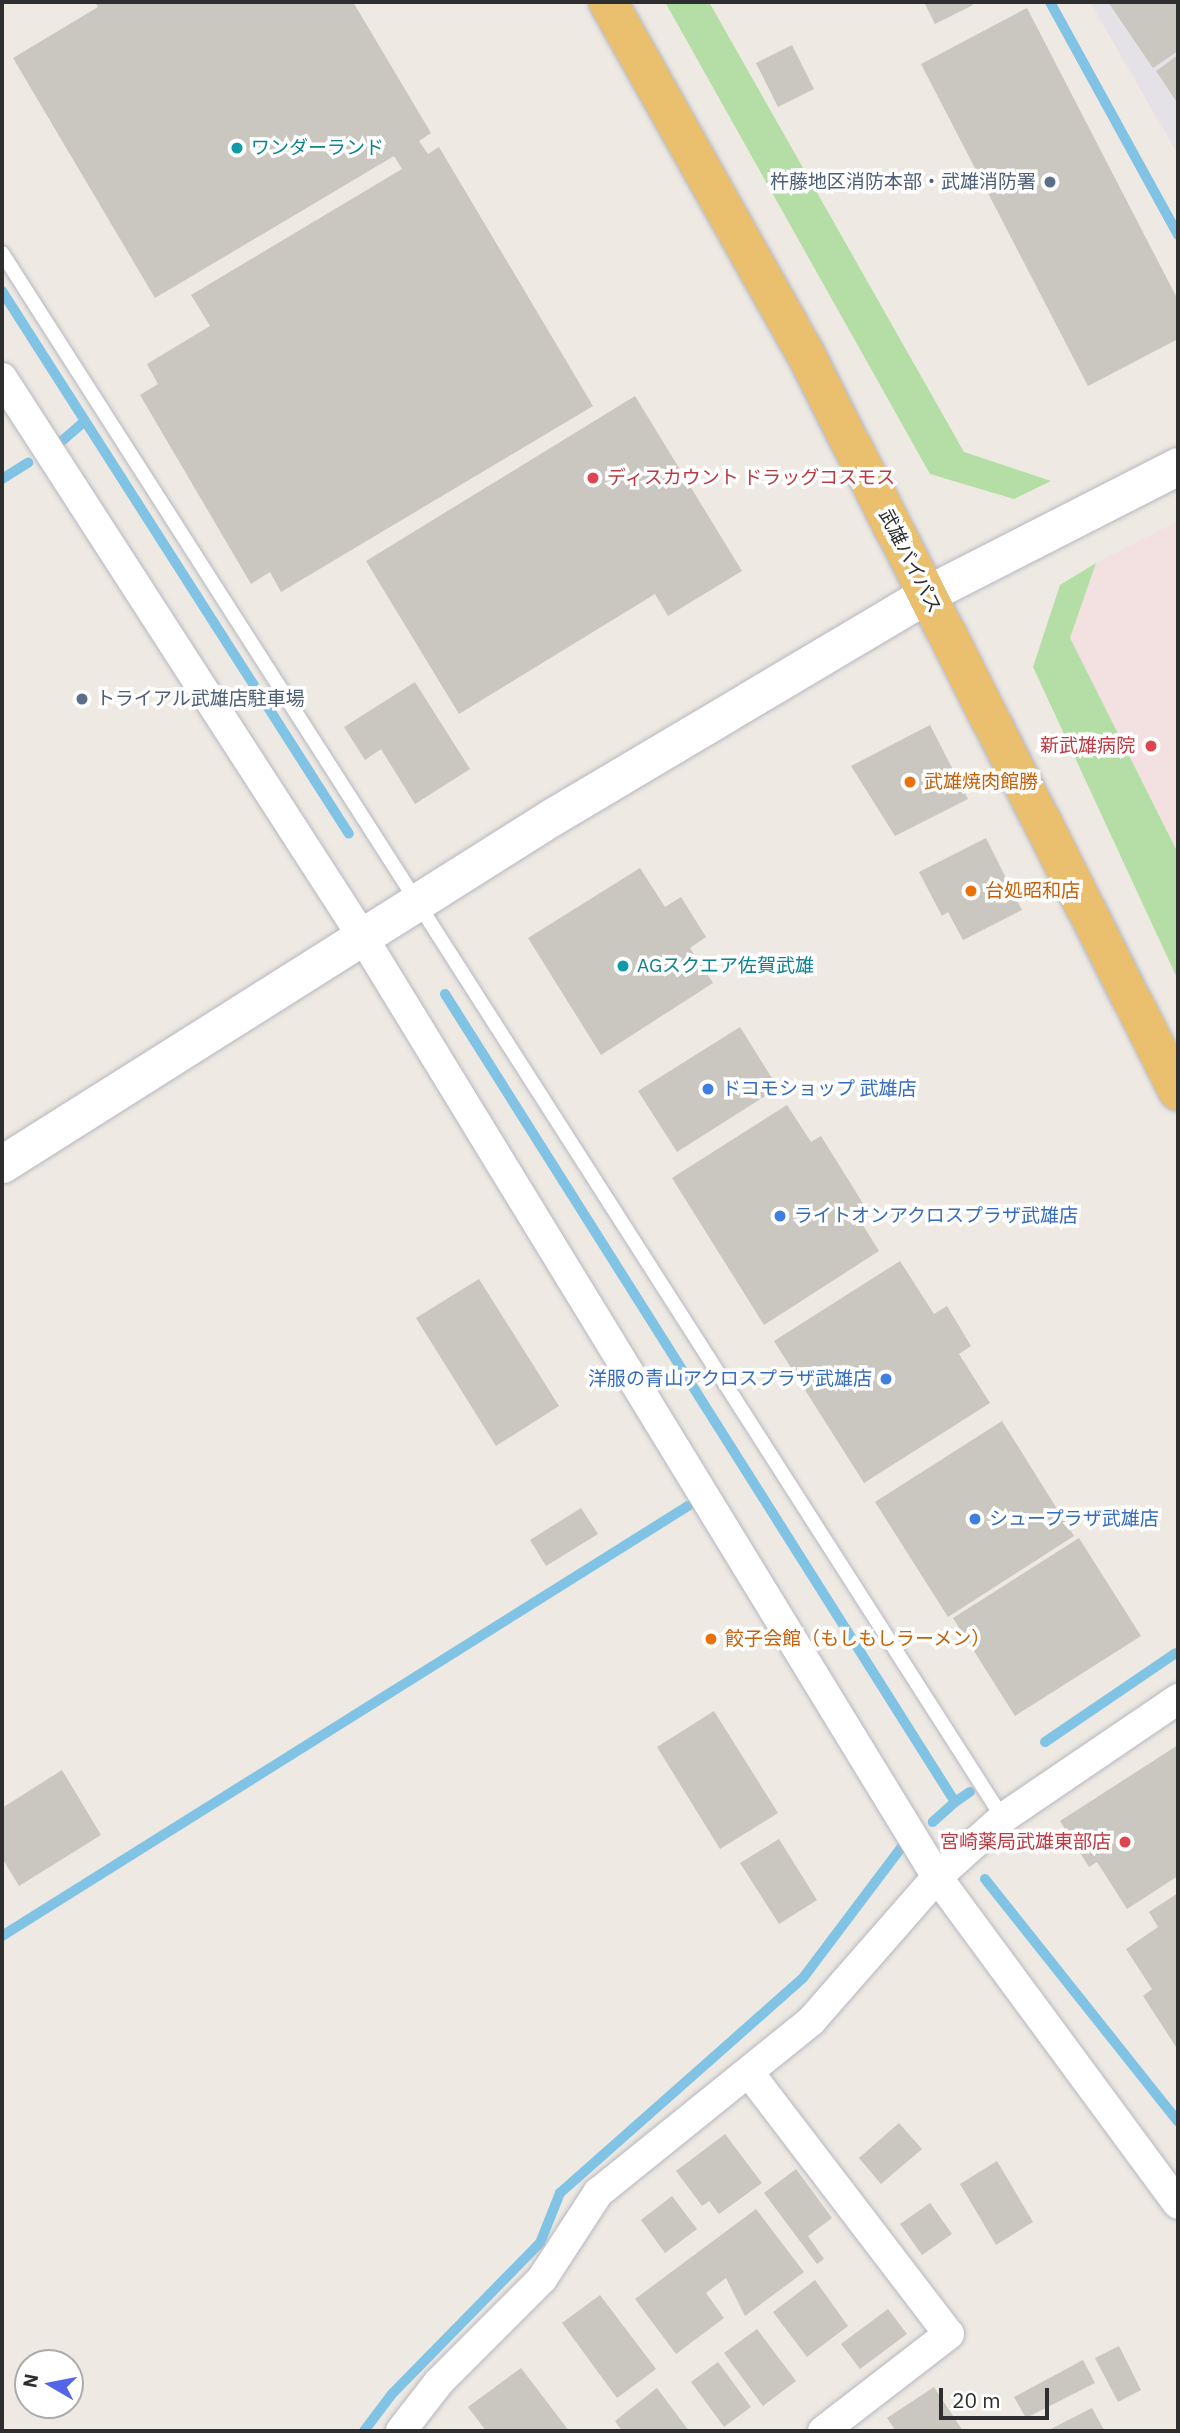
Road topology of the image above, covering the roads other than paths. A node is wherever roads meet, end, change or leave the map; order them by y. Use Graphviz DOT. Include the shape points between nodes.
graph roads {
  1 [pos="608,2"];
  2 [pos="2,253"];
  3 [pos="2,378"];
  4 [pos="1178,466"];
  5 [pos="927,594"];
  6 [pos="420,900"];
  7 [pos="362,936"];
  8 [pos="1178,1091"];
  9 [pos="2,1164"];
  10 [pos="1178,1699"];
  11 [pos="1003,1818"];
  12 [pos="937,1877"];
  13 [pos="750,2074"];
  14 [pos="1178,2204"];
  15 [pos="401,2431"];
  16 [pos="823,2431"];
  1 -- 5 [label="highway, 武雄バイパス" via="803,347"];
  2 -- 6 [label="lane"];
  3 -- 7 [label="street"];
  4 -- 5 [label="street"];
  5 -- 6 [label="street"];
  5 -- 8 [label="highway, 武雄バイパス"];
  6 -- 7 [label="street"];
  6 -- 11 [label="lane"];
  7 -- 9 [label="street"];
  7 -- 12 [label="street"];
  10 -- 11 [label="street"];
  11 -- 12 [label="street"];
  12 -- 13 [label="street" via="811,2021"];
  12 -- 14 [label="street"];
  13 -- 15 [label="street" via="598,2193 542,2279 439,2382"];
  13 -- 16 [label="street" via="949,2334"];
}
